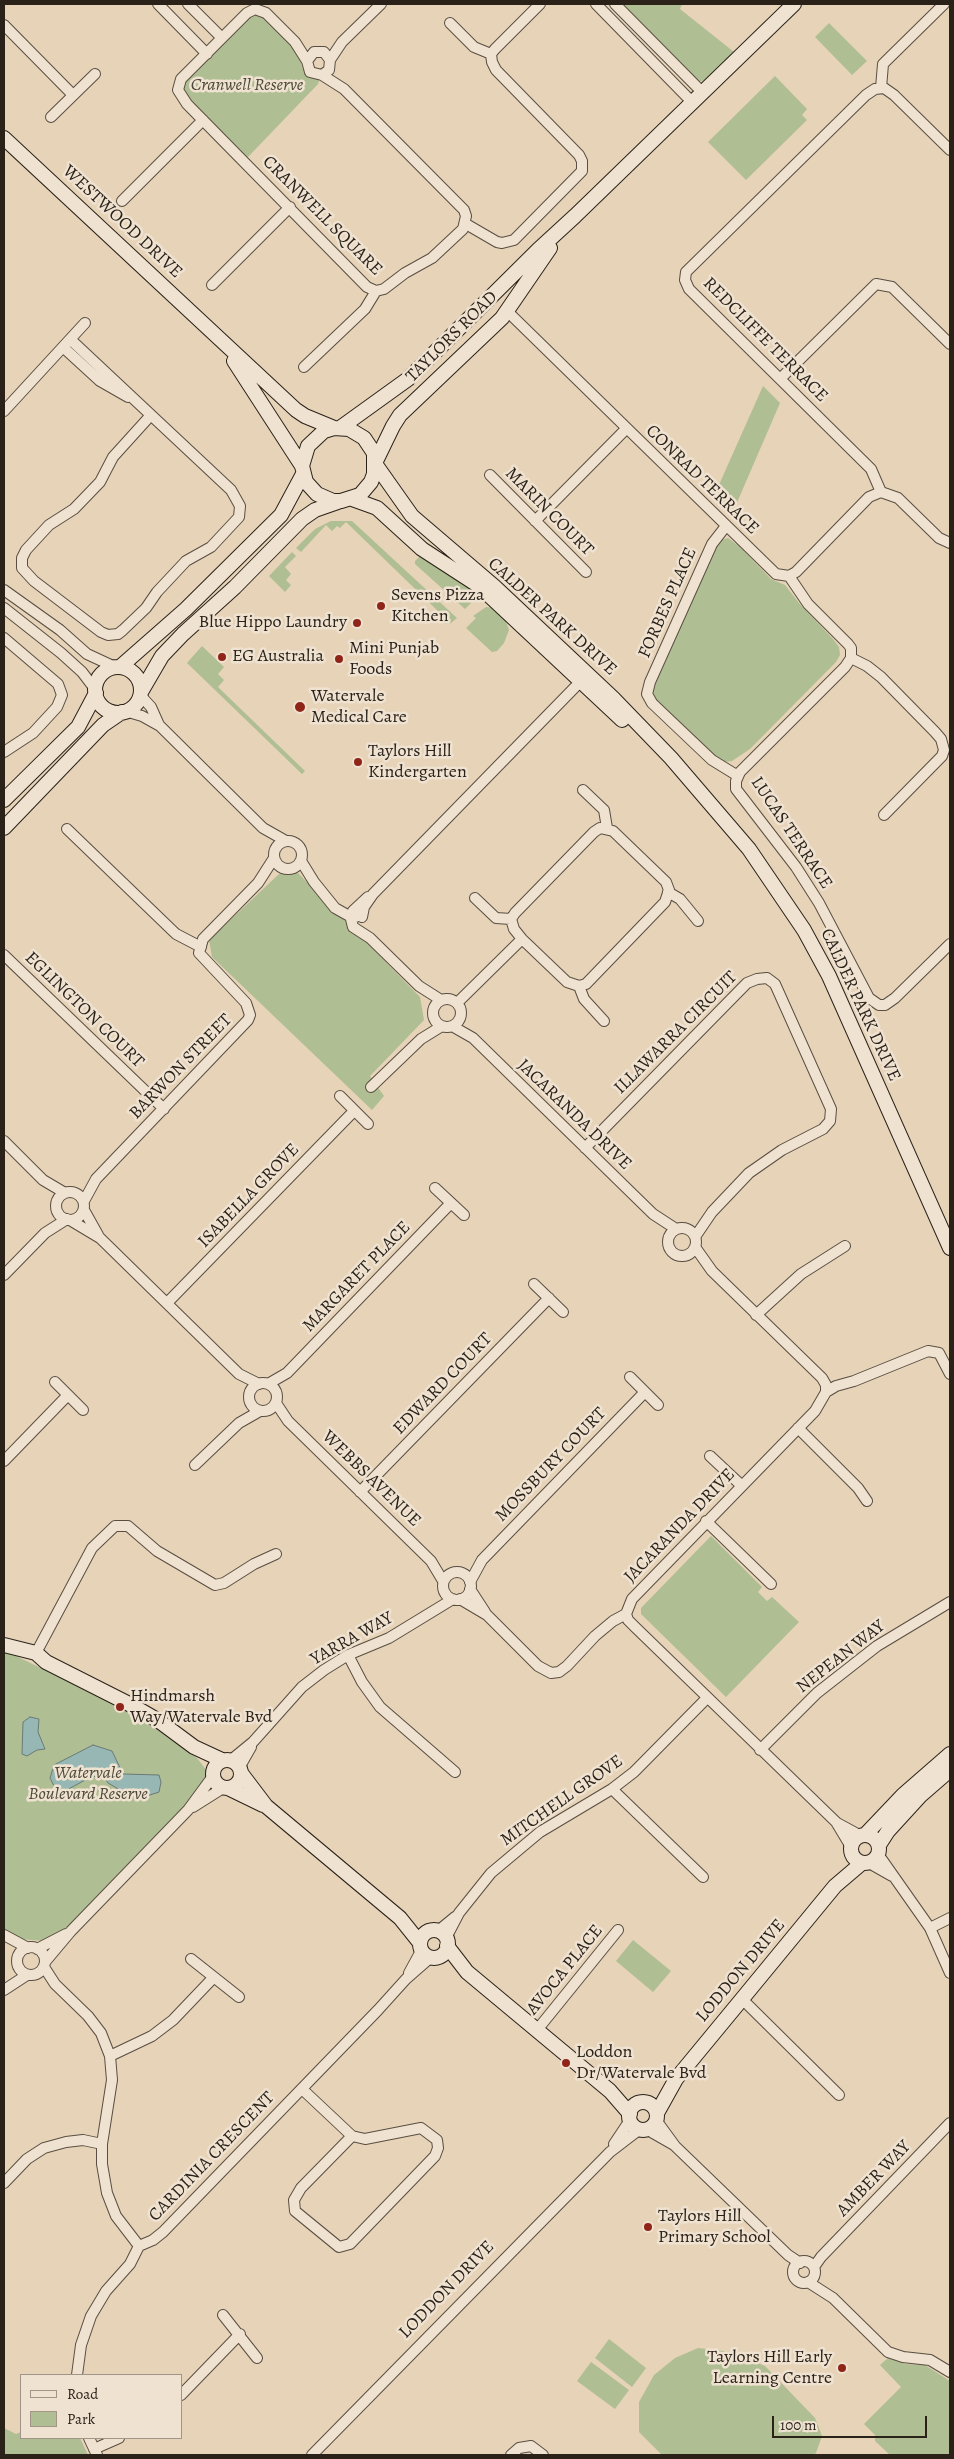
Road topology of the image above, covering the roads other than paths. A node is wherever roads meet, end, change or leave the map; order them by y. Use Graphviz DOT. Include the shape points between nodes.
graph roads {
  1 [pos="158,4"];
  2 [pos="188,4"];
  3 [pos="381,4"];
  4 [pos="540,4"];
  5 [pos="596,4"];
  6 [pos="615,4"];
  7 [pos="794,4"];
  8 [pos="944,4"];
  9 [pos="450,22"];
  10 [pos="4,25"];
  11 [pos="222,38"];
  12 [pos="295,42"];
  13 [pos="342,42"];
  14 [pos="318,51"];
  15 [pos="207,54"];
  16 [pos="491,54"];
  17 [pos="306,61"];
  18 [pos="330,63"];
  19 [pos="95,74"];
  20 [pos="322,75"];
  21 [pos="878,88"];
  22 [pos="344,90"];
  23 [pos="73,95"];
  24 [pos="698,98"];
  25 [pos="52,116"];
  26 [pos="203,120"];
  27 [pos="4,138"];
  28 [pos="950,150"];
  29 [pos="122,201"];
  30 [pos="290,207"];
  31 [pos="575,216"];
  32 [pos="466,224"];
  33 [pos="212,284"];
  34 [pos="376,291"];
  35 [pos="492,295"];
  36 [pos="507,310"];
  37 [pos="85,323"];
  38 [pos="214,334"];
  39 [pos="68,344"];
  40 [pos="950,344"];
  41 [pos="304,368"];
  42 [pos="780,379"];
  43 [pos="4,412"];
  44 [pos="151,415"];
  45 [pos="337,428"];
  46 [pos="626,428"];
  47 [pos="376,463"];
  48 [pos="303,470"];
  49 [pos="490,475"];
  50 [pos="881,492"];
  51 [pos="347,500"];
  52 [pos="535,521"];
  53 [pos="726,526"];
  54 [pos="950,543"];
  55 [pos="586,572"];
  56 [pos="789,576"];
  57 [pos="4,590"];
  58 [pos="491,591"];
  59 [pos="4,608"];
  60 [pos="4,638"];
  61 [pos="851,658"];
  62 [pos="117,667"];
  63 [pos="584,677"];
  64 [pos="96,691"];
  65 [pos="140,693"];
  66 [pos="123,712"];
  67 [pos="160,726"];
  68 [pos="947,751"];
  69 [pos="4,752"];
  70 [pos="738,776"];
  71 [pos="583,790"];
  72 [pos="4,800"];
  73 [pos="884,815"];
  74 [pos="4,828"];
  75 [pos="263,828"];
  76 [pos="606,828"];
  77 [pos="67,829"];
  78 [pos="286,841"];
  79 [pos="275,854"];
  80 [pos="301,861"];
  81 [pos="286,868"];
  82 [pos="314,882"];
  83 [pos="258,883"];
  84 [pos="668,892"];
  85 [pos="475,898"];
  86 [pos="356,915"];
  87 [pos="511,919"];
  88 [pos="698,921"];
  89 [pos="522,939"];
  90 [pos="950,944"];
  91 [pos="201,947"];
  92 [pos="4,955"];
  93 [pos="419,986"];
  94 [pos="578,986"];
  95 [pos="441,1000"];
  96 [pos="457,1003"];
  97 [pos="433,1013"];
  98 [pos="460,1017"];
  99 [pos="604,1020"];
  100 [pos="447,1026"];
  101 [pos="473,1038"];
  102 [pos="420,1040"];
  103 [pos="371,1087"];
  104 [pos="340,1096"];
  105 [pos="164,1109"];
  106 [pos="354,1111"];
  107 [pos="368,1124"];
  108 [pos="4,1141"];
  109 [pos="584,1148"];
  110 [pos="96,1179"];
  111 [pos="44,1180"];
  112 [pos="435,1188"];
  113 [pos="70,1193"];
  114 [pos="451,1203"];
  115 [pos="84,1205"];
  116 [pos="57,1206"];
  117 [pos="653,1214"];
  118 [pos="464,1215"];
  119 [pos="69,1220"];
  120 [pos="676,1229"];
  121 [pos="45,1233"];
  122 [pos="693,1237"];
  123 [pos="100,1238"];
  124 [pos="668,1239"];
  125 [pos="845,1246"];
  126 [pos="950,1248"];
  127 [pos="686,1255"];
  128 [pos="712,1270"];
  129 [pos="4,1275"];
  130 [pos="534,1284"];
  131 [pos="549,1298"];
  132 [pos="166,1303"];
  133 [pos="563,1312"];
  134 [pos="756,1314"];
  135 [pos="287,1373"];
  136 [pos="239,1374"];
  137 [pos="950,1374"];
  138 [pos="630,1377"];
  139 [pos="55,1382"];
  140 [pos="264,1384"];
  141 [pos="644,1392"];
  142 [pos="826,1392"];
  143 [pos="68,1395"];
  144 [pos="250,1398"];
  145 [pos="276,1398"];
  146 [pos="658,1406"];
  147 [pos="83,1410"];
  148 [pos="264,1411"];
  149 [pos="288,1421"];
  150 [pos="239,1423"];
  151 [pos="798,1428"];
  152 [pos="710,1456"];
  153 [pos="4,1461"];
  154 [pos="195,1465"];
  155 [pos="742,1486"];
  156 [pos="360,1492"];
  157 [pos="867,1502"];
  158 [pos="706,1521"];
  159 [pos="276,1554"];
  160 [pos="431,1560"];
  161 [pos="482,1560"];
  162 [pos="456,1572"];
  163 [pos="771,1584"];
  164 [pos="443,1586"];
  165 [pos="470,1586"];
  166 [pos="457,1599"];
  167 [pos="950,1602"];
  168 [pos="429,1613"];
  169 [pos="626,1614"];
  170 [pos="487,1615"];
  171 [pos="4,1645"];
  172 [pos="36,1654"];
  173 [pos="348,1655"];
  174 [pos="707,1698"];
  175 [pos="194,1747"];
  176 [pos="760,1750"];
  177 [pos="950,1754"];
  178 [pos="233,1765"];
  179 [pos="950,1770"];
  180 [pos="455,1772"];
  181 [pos="213,1774"];
  182 [pos="226,1788"];
  183 [pos="612,1789"];
  184 [pos="266,1806"];
  185 [pos="188,1810"];
  186 [pos="836,1822"];
  187 [pos="863,1836"];
  188 [pos="865,1855"];
  189 [pos="703,1877"];
  190 [pos="400,1918"];
  191 [pos="950,1918"];
  192 [pos="930,1928"];
  193 [pos="618,1930"];
  194 [pos="71,1931"];
  195 [pos="4,1935"];
  196 [pos="440,1937"];
  197 [pos="33,1948"];
  198 [pos="427,1952"];
  199 [pos="191,1959"];
  200 [pos="18,1961"];
  201 [pos="45,1964"];
  202 [pos="467,1972"];
  203 [pos="950,1973"];
  204 [pos="32,1975"];
  205 [pos="214,1977"];
  206 [pos="55,1984"];
  207 [pos="4,1989"];
  208 [pos="239,1997"];
  209 [pos="742,1999"];
  210 [pos="537,2030"];
  211 [pos="110,2056"];
  212 [pos="302,2088"];
  213 [pos="839,2094"];
  214 [pos="643,2116"];
  215 [pos="950,2123"];
  216 [pos="352,2136"];
  217 [pos="102,2144"];
  218 [pos="4,2183"];
  219 [pos="139,2246"];
  220 [pos="806,2270"];
  221 [pos="223,2315"];
  222 [pos="240,2334"];
  223 [pos="257,2358"];
  224 [pos="950,2372"];
  225 [pos="77,2374"];
  226 [pos="182,2394"];
  227 [pos="90,2439"];
  228 [pos="117,2439"];
  229 [pos="96,2452"];
  230 [pos="312,2455"];
  231 [pos="511,2455"];
  232 [pos="543,2455"];
  1 -- 15 [label="street"];
  2 -- 11 [label="street"];
  3 -- 13 [label="street"];
  4 -- 16 [label="street"];
  5 -- 24 [label="street"];
  6 -- 24 [label="street"];
  7 -- 24 [label="street, TAYLORS ROAD"];
  8 -- 21 [label="street" via="883,64"];
  9 -- 16 [label="street" via="474,47"];
  10 -- 23 [label="street"];
  11 -- 12 [label="street, CRANWELL SQUARE" via="247,13 259,9"];
  11 -- 15 [label="street, CRANWELL SQUARE"];
  12 -- 14 [label="street, CRANWELL SQUARE"];
  12 -- 17 [label="street, CRANWELL SQUARE"];
  13 -- 14 [label="street"];
  13 -- 18 [label="street"];
  14 -- 17 [label="street"];
  14 -- 18 [label="street" via="327,54"];
  15 -- 26 [label="street, CRANWELL SQUARE" via="178,84 180,96"];
  16 -- 32 [label="street" via="496,70 579,155 582,171 514,240 497,242"];
  17 -- 20 [label="street" via="310,72"];
  18 -- 20 [label="street"];
  18 -- 22 [label="street"];
  19 -- 23 [label="street"];
  20 -- 22 [label="street"];
  21 -- 28 [label="street" via="894,95"];
  21 -- 42 [label="street, REDCLIFFE TERRACE" via="866,95 686,272 689,289"];
  22 -- 32 [label="street" via="464,210"];
  23 -- 25 [label="street"];
  24 -- 31 [label="street, TAYLORS ROAD"];
  26 -- 29 [label="street"];
  26 -- 30 [label="street, CRANWELL SQUARE"];
  27 -- 38 [label="street, WESTWOOD DRIVE"];
  30 -- 33 [label="street"];
  30 -- 34 [label="street, CRANWELL SQUARE" via="367,287"];
  31 -- 35 [label="street, TAYLORS ROAD"];
  31 -- 36 [label="street, TAYLORS ROAD"];
  32 -- 34 [label="street, CRANWELL SQUARE" via="432,258"];
  34 -- 41 [label="street" via="365,309"];
  35 -- 36 [label="street"];
  35 -- 45 [label="street, TAYLORS ROAD" via="408,379"];
  36 -- 46 [label="street, CONRAD TERRACE"];
  36 -- 47 [label="street, TAYLORS ROAD" via="400,415"];
  37 -- 39 [label="street"];
  38 -- 45 [label="street, WESTWOOD DRIVE" via="296,410"];
  38 -- 48 [label="street, WESTWOOD DRIVE" via="248,381"];
  39 -- 43 [label="street"];
  39 -- 44 [label="street" via="100,381 135,400"];
  40 -- 42 [label="street" via="896,290 876,284"];
  42 -- 50 [label="street, REDCLIFFE TERRACE" via="872,469"];
  44 -- 44 [label="street" via="231,490 239,501 240,512 211,547 186,560 134,620 118,634 108,635 30,577 22,568 22,558 49,525 74,509 100,482 113,457"];
  45 -- 47 [label="street" via="349,429 364,438"];
  45 -- 48 [label="street" via="324,431 308,446"];
  46 -- 52 [label="street"];
  46 -- 53 [label="street, CONRAD TERRACE"];
  47 -- 51 [label="street" via="366,489"];
  47 -- 58 [label="street, CALDER PARK DRIVE" via="412,516"];
  48 -- 51 [label="street" via="306,482 317,494 333,501"];
  48 -- 62 [label="street" via="280,515 186,609"];
  49 -- 52 [label="street, MARIN COURT"];
  50 -- 54 [label="street" via="898,498 939,538"];
  50 -- 56 [label="street" via="869,497"];
  51 -- 58 [label="street, CALDER PARK DRIVE" via="377,508 422,549"];
  51 -- 65 [label="street" via="315,510 302,519 235,587 170,646"];
  52 -- 55 [label="street, MARIN COURT"];
  53 -- 56 [label="street, CONRAD TERRACE" via="770,570"];
  53 -- 70 [label="street, FORBES PLACE" via="710,548 650,682 648,694 652,703 712,760"];
  56 -- 61 [label="street" via="808,604 848,644"];
  57 -- 62 [label="street" via="60,630 87,654"];
  58 -- 63 [label="street, CALDER PARK DRIVE"];
  59 -- 64 [label="street" via="61,653 82,672"];
  60 -- 69 [label="street" via="58,684 62,695 57,708 33,733"];
  61 -- 68 [label="street" via="873,670 888,684 935,732"];
  61 -- 70 [label="street, LUCAS TERRACE"];
  62 -- 64 [label="street" via="103,672"];
  62 -- 65 [label="street" via="133,672 140,685"];
  63 -- 86 [label="street"];
  63 -- 126 [label="street, CALDER PARK DRIVE" via="704,797 749,849 808,938 853,1028"];
  64 -- 66 [label="street" via="102,706"];
  64 -- 72 [label="street" via="78,727"];
  65 -- 66 [label="street" via="135,705"];
  65 -- 67 [label="street"];
  66 -- 67 [label="street"];
  66 -- 74 [label="street" via="103,725"];
  67 -- 75 [label="street"];
  68 -- 73 [label="street"];
  70 -- 90 [label="street, LUCAS TERRACE" via="736,789 796,867 869,998 884,1005 895,998"];
  71 -- 76 [label="street" via="604,810"];
  75 -- 78 [label="street"];
  75 -- 79 [label="street"];
  76 -- 84 [label="street" via="666,882"];
  76 -- 87 [label="street" via="594,832"];
  77 -- 91 [label="street" via="176,934"];
  78 -- 79 [label="street" via="280,844"];
  78 -- 80 [label="street" via="299,846 303,855"];
  79 -- 81 [label="street"];
  79 -- 83 [label="street"];
  80 -- 81 [label="street"];
  80 -- 82 [label="street"];
  81 -- 82 [label="street"];
  81 -- 83 [label="street"];
  82 -- 86 [label="street" via="329,899"];
  83 -- 91 [label="street" via="203,940"];
  84 -- 88 [label="street" via="686,904"];
  84 -- 94 [label="street" via="666,902 586,984"];
  85 -- 87 [label="street" via="496,918"];
  86 -- 93 [label="street" via="370,938"];
  87 -- 89 [label="street"];
  89 -- 94 [label="street" via="567,982"];
  89 -- 96 [label="street"];
  91 -- 105 [label="street, BARWON STREET" via="199,953 246,1003 250,1015 238,1033"];
  92 -- 105 [label="street, EGLINGTON COURT"];
  93 -- 95 [label="street"];
  93 -- 97 [label="street"];
  94 -- 99 [label="street" via="584,1000"];
  95 -- 96 [label="street"];
  95 -- 97 [label="street"];
  96 -- 98 [label="street"];
  97 -- 100 [label="street"];
  97 -- 102 [label="street"];
  98 -- 100 [label="street"];
  98 -- 101 [label="street, JACARANDA DRIVE"];
  100 -- 101 [label="street, JACARANDA DRIVE"];
  100 -- 102 [label="street"];
  101 -- 109 [label="street, JACARANDA DRIVE"];
  102 -- 103 [label="street"];
  104 -- 106 [label="street"];
  105 -- 110 [label="street, BARWON STREET"];
  106 -- 107 [label="street"];
  106 -- 132 [label="street, ISABELLA GROVE"];
  108 -- 111 [label="street"];
  109 -- 117 [label="street, JACARANDA DRIVE"];
  109 -- 122 [label="street, ILLAWARRA CIRCUIT" via="747,983 767,978 774,984 832,1109 830,1121 823,1129 782,1150 749,1173"];
  110 -- 113 [label="street, BARWON STREET"];
  110 -- 115 [label="street, BARWON STREET"];
  111 -- 113 [label="street"];
  111 -- 116 [label="street"];
  112 -- 114 [label="street"];
  113 -- 115 [label="street"];
  113 -- 116 [label="street, BARWON STREET"];
  114 -- 118 [label="street"];
  114 -- 135 [label="street, MARGARET PLACE"];
  115 -- 119 [label="street" via="79,1217"];
  115 -- 123 [label="street"];
  116 -- 119 [label="street"];
  116 -- 121 [label="street"];
  117 -- 120 [label="street, JACARANDA DRIVE"];
  117 -- 124 [label="street, JACARANDA DRIVE"];
  119 -- 121 [label="street"];
  119 -- 123 [label="street"];
  120 -- 122 [label="street"];
  120 -- 124 [label="street"];
  121 -- 129 [label="street"];
  122 -- 127 [label="street"];
  122 -- 128 [label="street"];
  123 -- 132 [label="street"];
  124 -- 127 [label="street" via="674,1254"];
  125 -- 134 [label="street" via="801,1274"];
  127 -- 128 [label="street"];
  128 -- 134 [label="street"];
  130 -- 131 [label="street"];
  131 -- 133 [label="street"];
  131 -- 156 [label="street, EDWARD COURT"];
  132 -- 136 [label="street"];
  134 -- 142 [label="street" via="822,1378"];
  135 -- 140 [label="street, MARGARET PLACE"];
  135 -- 145 [label="street, MARGARET PLACE"];
  136 -- 140 [label="street"];
  136 -- 144 [label="street"];
  137 -- 142 [label="street" via="939,1354 928,1351"];
  138 -- 141 [label="street"];
  139 -- 143 [label="street"];
  140 -- 144 [label="street, MARGARET PLACE" via="251,1390"];
  140 -- 145 [label="street, WEBBS AVENUE"];
  141 -- 146 [label="street"];
  141 -- 161 [label="street, MOSSBURY COURT"];
  142 -- 151 [label="street, JACARANDA DRIVE" via="815,1411"];
  143 -- 147 [label="street"];
  143 -- 153 [label="street"];
  144 -- 148 [label="street, WEBBS AVENUE"];
  144 -- 150 [label="street, MARGARET PLACE"];
  145 -- 148 [label="street, MARGARET PLACE"];
  145 -- 149 [label="street, WEBBS AVENUE"];
  148 -- 149 [label="street, WEBBS AVENUE"];
  148 -- 150 [label="street, MARGARET PLACE"];
  149 -- 156 [label="street, WEBBS AVENUE"];
  150 -- 154 [label="street"];
  151 -- 155 [label="street, JACARANDA DRIVE"];
  151 -- 157 [label="street" via="858,1488"];
  152 -- 155 [label="street"];
  155 -- 158 [label="street, JACARANDA DRIVE"];
  156 -- 160 [label="street, WEBBS AVENUE"];
  158 -- 163 [label="street"];
  158 -- 169 [label="street, JACARANDA DRIVE" via="632,1599"];
  159 -- 172 [label="street" via="215,1585 157,1551 128,1526 115,1526 92,1548"];
  160 -- 162 [label="street, WEBBS AVENUE"];
  160 -- 164 [label="street, WEBBS AVENUE"];
  161 -- 162 [label="street, MOSSBURY COURT"];
  161 -- 165 [label="street, MOSSBURY COURT"];
  162 -- 164 [label="street"];
  162 -- 165 [label="street" via="467,1576"];
  164 -- 166 [label="street"];
  164 -- 168 [label="street, YARRA WAY"];
  165 -- 166 [label="street" via="467,1595"];
  165 -- 170 [label="street"];
  166 -- 168 [label="street, YARRA WAY"];
  166 -- 170 [label="street"];
  167 -- 176 [label="street, NEPEAN WAY" via="877,1646 824,1687"];
  168 -- 173 [label="street, YARRA WAY" via="388,1638"];
  169 -- 170 [label="street" via="601,1631 567,1666 551,1673 538,1666"];
  169 -- 174 [label="street" via="628,1620"];
  171 -- 172 [label="street"];
  172 -- 175 [label="street" via="153,1717"];
  173 -- 178 [label="street, YARRA WAY" via="302,1687"];
  173 -- 180 [label="street" via="380,1707"];
  174 -- 176 [label="street"];
  174 -- 183 [label="street, MITCHELL GROVE" via="634,1772"];
  175 -- 178 [label="street"];
  175 -- 181 [label="street"];
  176 -- 186 [label="street"];
  177 -- 187 [label="street"];
  178 -- 181 [label="street" via="216,1765"];
  178 -- 182 [label="street" via="236,1785"];
  178 -- 184 [label="street"];
  179 -- 188 [label="street, LODDON DRIVE" via="920,1796"];
  181 -- 182 [label="street" via="216,1784"];
  181 -- 185 [label="street"];
  182 -- 184 [label="street"];
  182 -- 185 [label="street"];
  183 -- 189 [label="street"];
  183 -- 196 [label="street, MITCHELL GROVE" via="517,1849 491,1873"];
  184 -- 190 [label="street"];
  185 -- 194 [label="street"];
  186 -- 187 [label="street"];
  186 -- 188 [label="street"];
  187 -- 188 [label="street" via="854,1840"];
  187 -- 188 [label="street" via="874,1838"];
  188 -- 192 [label="street" via="893,1877"];
  188 -- 209 [label="street, LODDON DRIVE" via="835,1886"];
  190 -- 196 [label="street"];
  190 -- 198 [label="street"];
  191 -- 192 [label="street"];
  192 -- 203 [label="street"];
  193 -- 210 [label="street, AVOCA PLACE"];
  194 -- 197 [label="street"];
  194 -- 201 [label="street"];
  195 -- 197 [label="street"];
  195 -- 200 [label="street"];
  196 -- 198 [label="street" via="423,1936"];
  196 -- 198 [label="street" via="444,1954"];
  196 -- 202 [label="street"];
  197 -- 200 [label="street"];
  197 -- 201 [label="street" via="43,1954"];
  198 -- 202 [label="street"];
  198 -- 212 [label="street, CARDINIA CRESCENT"];
  199 -- 205 [label="street"];
  200 -- 204 [label="street"];
  200 -- 207 [label="street"];
  201 -- 204 [label="street"];
  201 -- 206 [label="street"];
  202 -- 210 [label="street"];
  204 -- 206 [label="street"];
  204 -- 207 [label="street"];
  205 -- 208 [label="street"];
  205 -- 211 [label="street" via="174,2020 152,2036"];
  206 -- 211 [label="street" via="101,2033"];
  209 -- 213 [label="street"];
  209 -- 214 [label="street, LODDON DRIVE"];
  210 -- 214 [label="street"];
  211 -- 217 [label="street" via="112,2080"];
  212 -- 216 [label="street"];
  212 -- 219 [label="street, CARDINIA CRESCENT" via="163,2232"];
  214 -- 220 [label="street"];
  214 -- 230 [label="street, LODDON DRIVE"];
  215 -- 220 [label="street, AMBER WAY"];
  216 -- 216 [label="street" via="365,2138 421,2128 437,2140 438,2148 435,2156 350,2244 339,2247 295,2211 294,2200 301,2188"];
  217 -- 218 [label="street" via="83,2140 44,2148 27,2159"];
  217 -- 219 [label="street" via="107,2193 116,2216"];
  219 -- 225 [label="street" via="130,2264 91,2316 81,2345"];
  220 -- 224 [label="street" via="888,2352 930,2360"];
  221 -- 222 [label="street"];
  222 -- 223 [label="street"];
  222 -- 226 [label="street"];
  227 -- 229 [label="street"];
  228 -- 229 [label="street"];
  231 -- 232 [label="street" via="525,2446 531,2446"];
}
